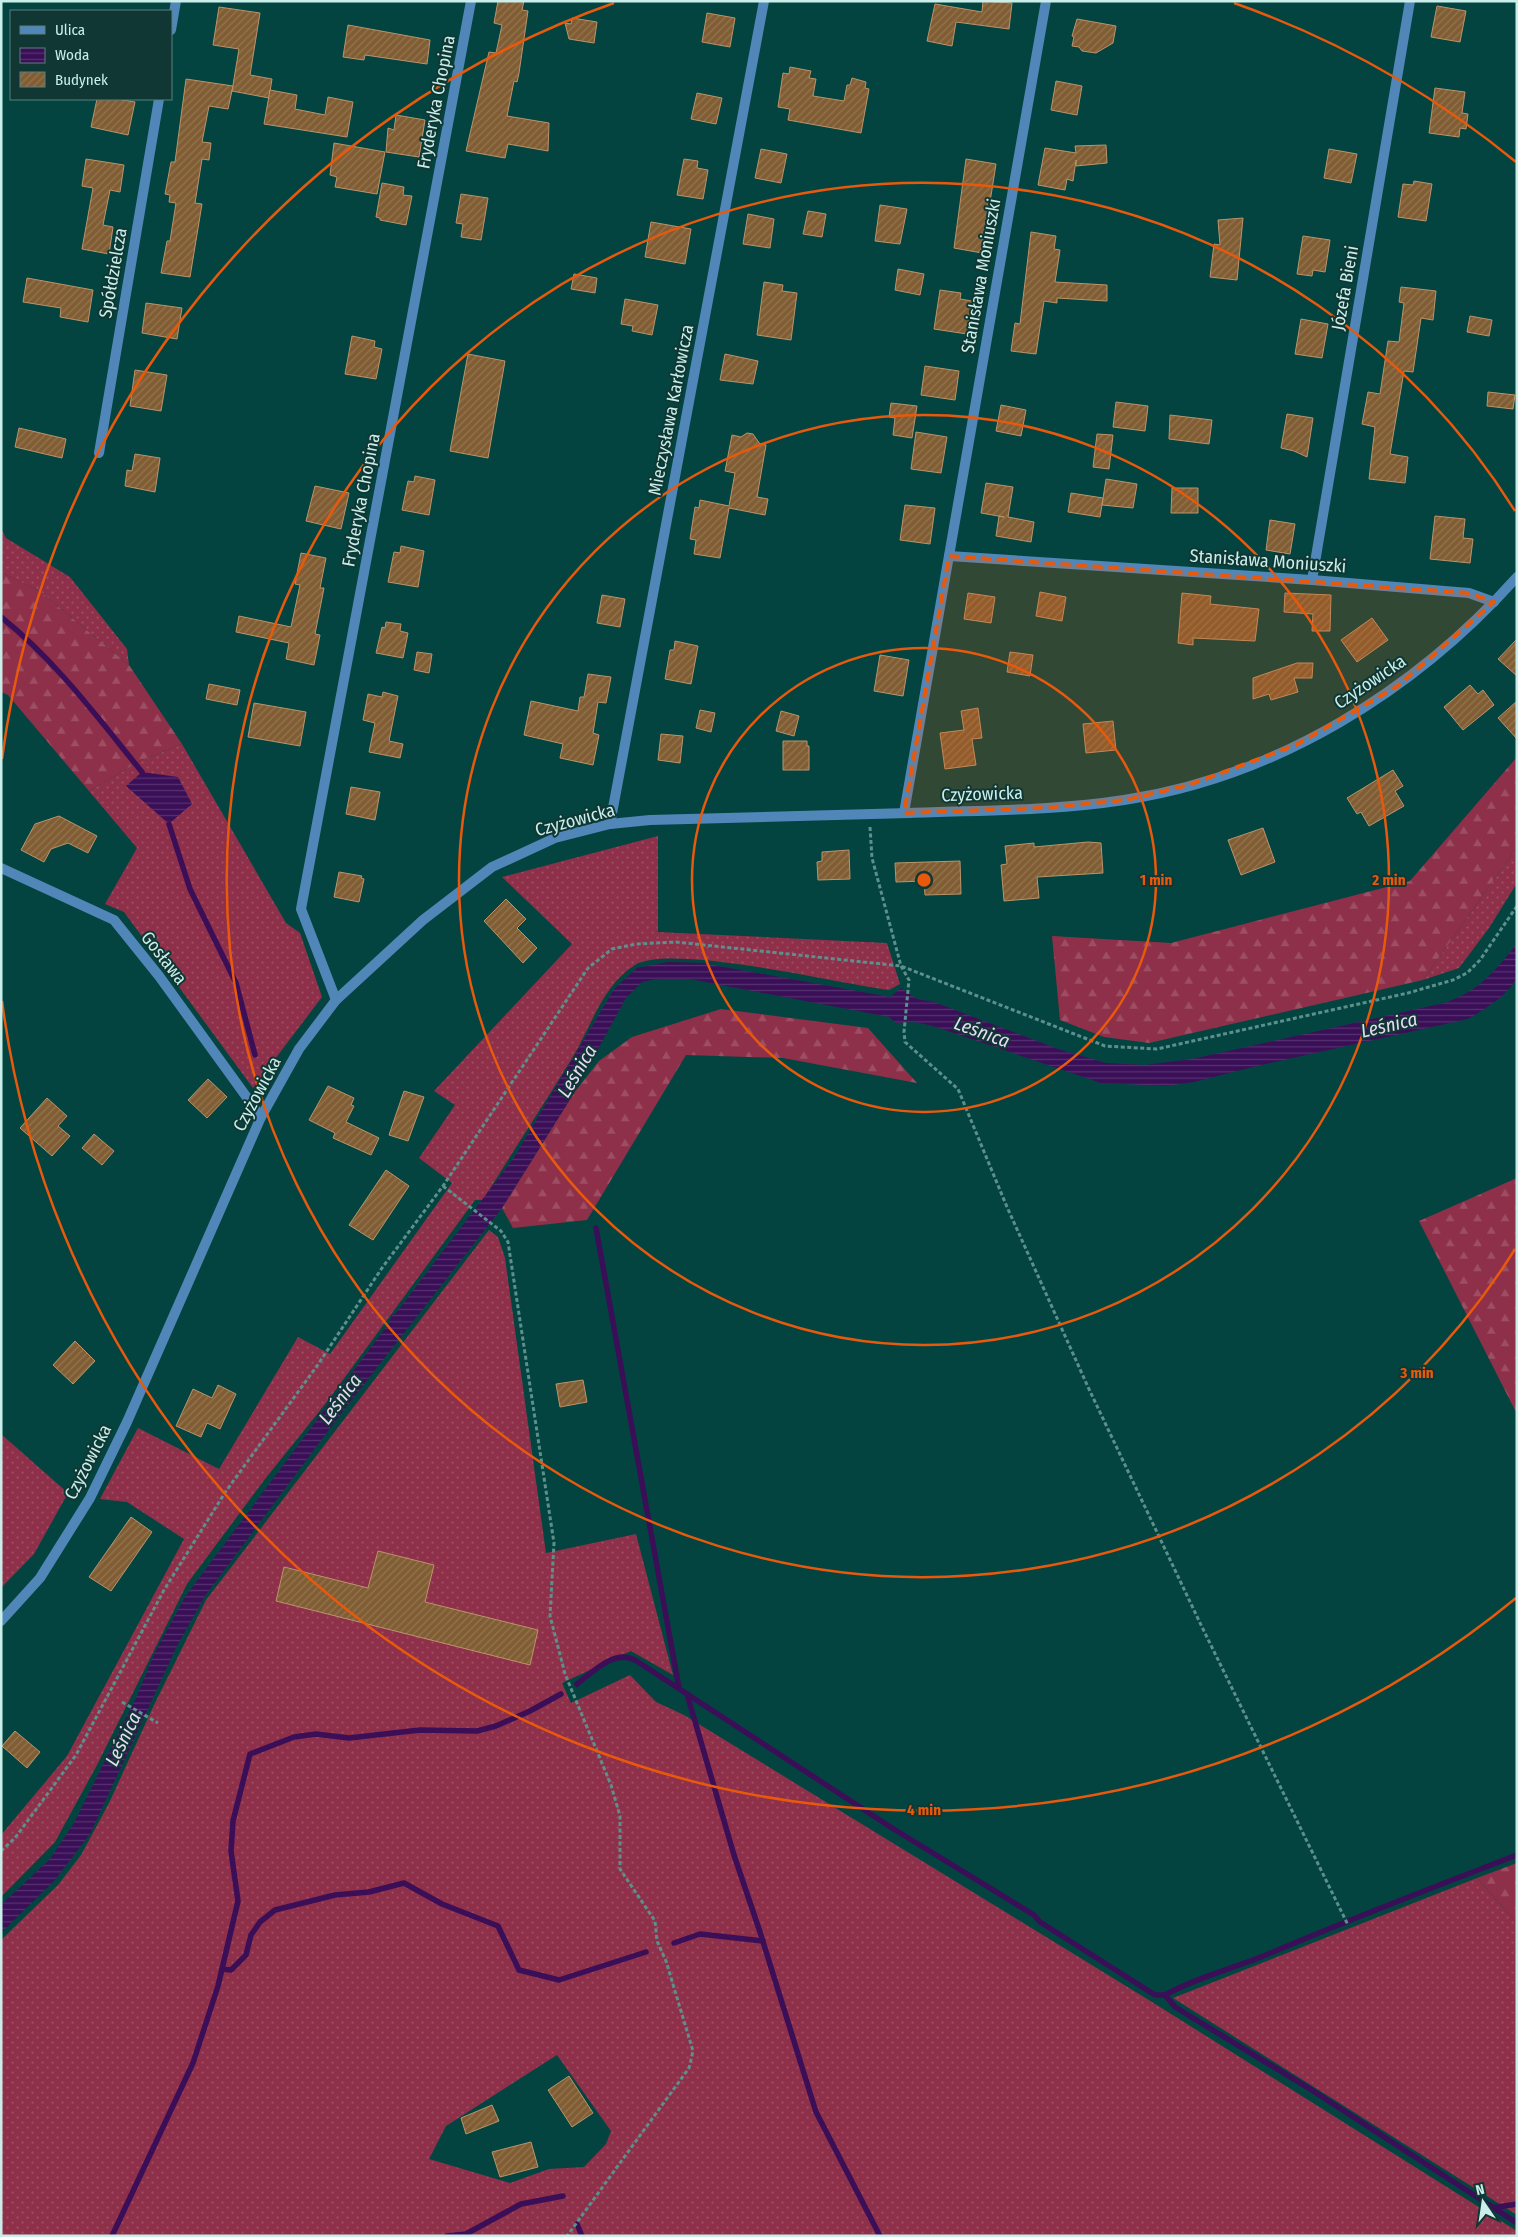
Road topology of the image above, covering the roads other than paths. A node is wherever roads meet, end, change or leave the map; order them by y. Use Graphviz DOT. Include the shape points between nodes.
graph roads {
  1 [pos="176,1"];
  2 [pos="471,1"];
  3 [pos="764,1"];
  4 [pos="1046,1"];
  5 [pos="1410,1"];
  6 [pos="172,24"];
  7 [pos="159,100"];
  8 [pos="99,453"];
  9 [pos="949,556"];
  10 [pos="1517,576"];
  11 [pos="1312,580"];
  12 [pos="1494,602"];
  13 [pos="904,813"];
  14 [pos="610,824"];
  15 [pos="1,868"];
  16 [pos="336,1000"];
  17 [pos="261,1117"];
  18 [pos="1,1621"];
  1 -- 6 [label="street"];
  2 -- 16 [label="street, Fryderyka Chopina" via="301,910"];
  3 -- 14 [label="street, Mieczysława Karłowicza"];
  4 -- 9 [label="street, Stanisława Moniuszki"];
  5 -- 11 [label="street, Józefa Bieni"];
  7 -- 8 [label="street, Spółdzielcza"];
  9 -- 11 [label="street, Stanisława Moniuszki"];
  9 -- 13 [label="street, Stanisława Moniuszki"];
  10 -- 12 [label="street, Czyżowicka"];
  11 -- 12 [label="street, Stanisława Moniuszki" via="1469,593"];
  12 -- 13 [label="street, Czyżowicka" via="1448,646 1398,686 1321,732 1241,768 1126,800 1043,808"];
  13 -- 14 [label="street, Czyżowicka" via="650,820"];
  14 -- 16 [label="street, Czyżowicka" via="555,838 492,867 423,920"];
  15 -- 17 [label="street, Gosława" via="114,920 159,976"];
  16 -- 17 [label="street, Czyżowicka" via="299,1049"];
  17 -- 18 [label="street, Czyżowicka" via="127,1422 90,1498 40,1578"];
}
